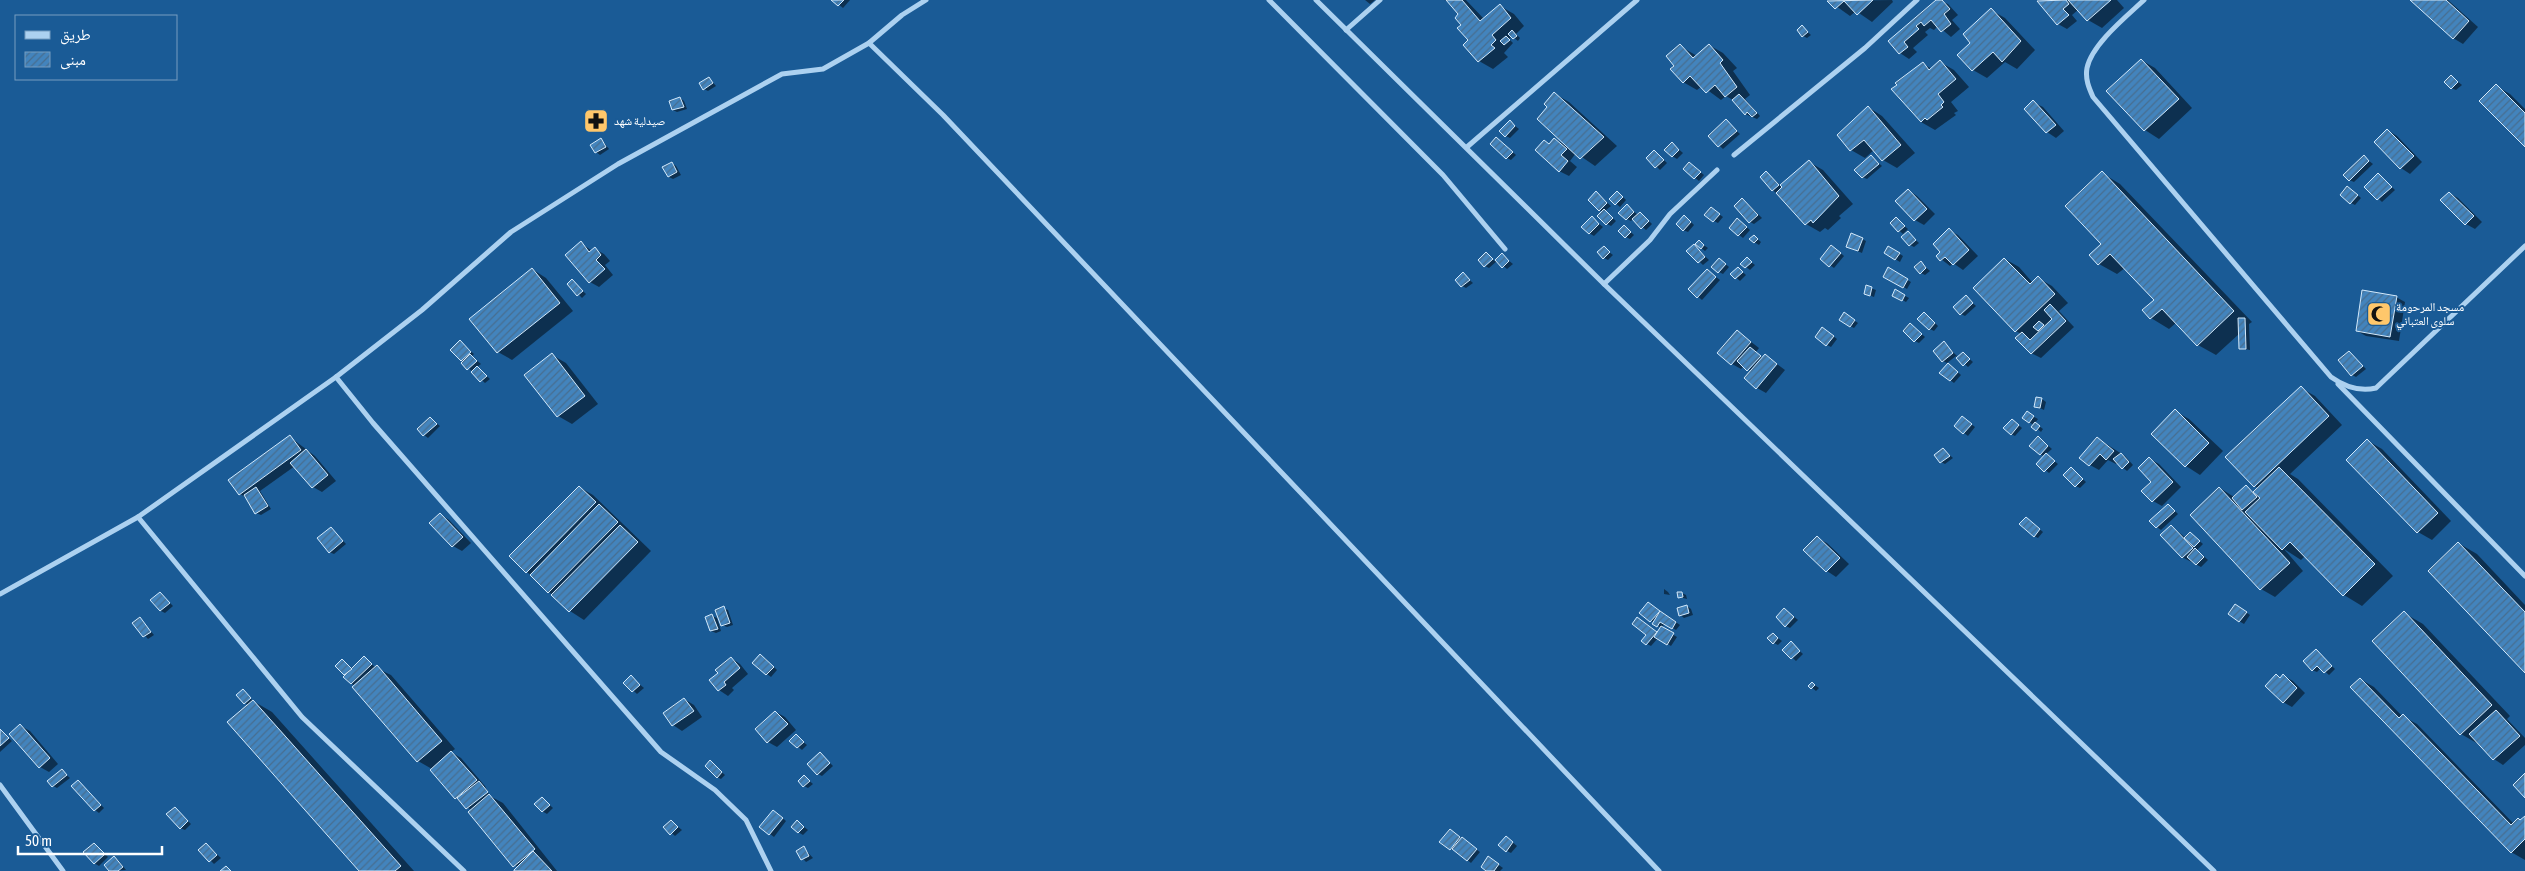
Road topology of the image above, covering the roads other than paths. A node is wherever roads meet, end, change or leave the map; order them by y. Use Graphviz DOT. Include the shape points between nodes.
graph roads {
  1 [pos="926,0"];
  2 [pos="1269,0"];
  3 [pos="1316,0"];
  4 [pos="1380,0"];
  5 [pos="1637,0"];
  6 [pos="1917,0"];
  7 [pos="2144,0"];
  8 [pos="1346,30"];
  9 [pos="869,43"];
  10 [pos="1467,147"];
  11 [pos="1734,155"];
  12 [pos="1717,170"];
  13 [pos="2525,246"];
  14 [pos="1505,249"];
  15 [pos="1604,284"];
  16 [pos="2331,376"];
  17 [pos="336,377"];
  18 [pos="138,517"];
  19 [pos="2525,576"];
  20 [pos="0,594"];
  21 [pos="0,785"];
  22 [pos="63,871"];
  23 [pos="464,871"];
  24 [pos="771,871"];
  25 [pos="1659,871"];
  26 [pos="2214,871"];
  1 -- 9 [label="street"];
  2 -- 14 [label="street" via="1443,175"];
  3 -- 8 [label="street"];
  4 -- 8 [label="street"];
  5 -- 10 [label="street"];
  6 -- 11 [label="street" via="1865,48"];
  7 -- 16 [label="street" via="2107,35 2087,66 2087,84 2093,97"];
  8 -- 10 [label="street"];
  9 -- 17 [label="street" via="823,69 782,74 618,164 511,232 422,310"];
  9 -- 25 [label="street" via="950,122"];
  10 -- 15 [label="street"];
  12 -- 15 [label="street"];
  13 -- 16 [label="street" via="2376,388 2352,388"];
  15 -- 26 [label="street"];
  16 -- 19 [label="street"];
  17 -- 18 [label="street"];
  17 -- 24 [label="street" via="661,752 715,790 746,820"];
  18 -- 20 [label="street"];
  18 -- 23 [label="street" via="302,717"];
  21 -- 22 [label="street"];
}
